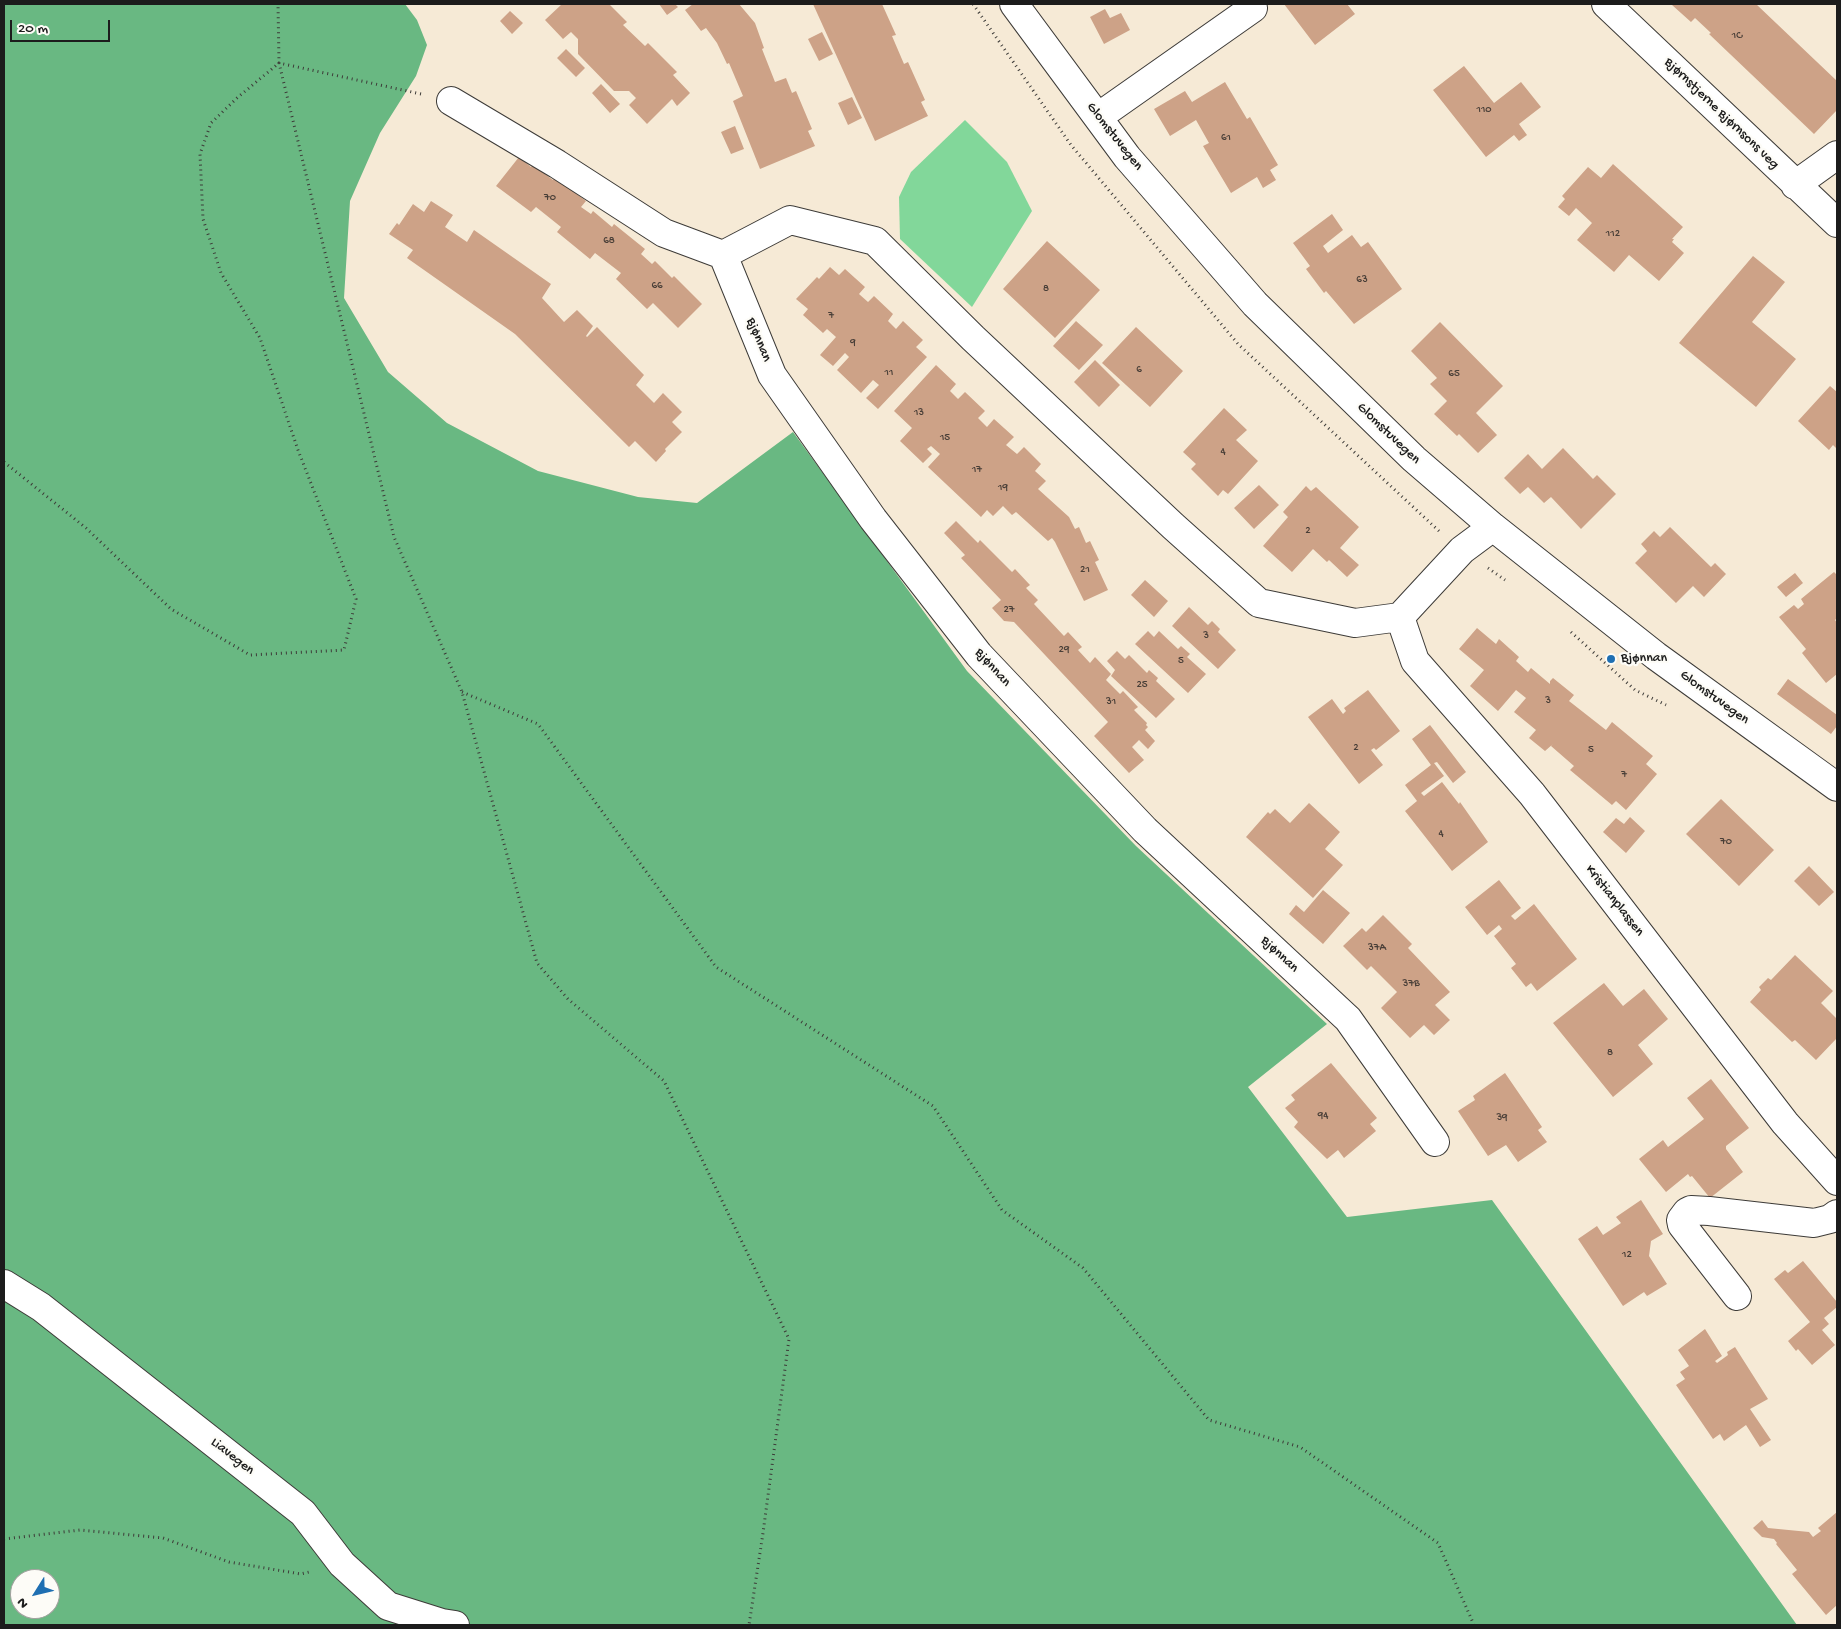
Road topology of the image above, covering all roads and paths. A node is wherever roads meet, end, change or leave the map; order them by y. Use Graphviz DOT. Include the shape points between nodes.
graph roads {
  1 [pos="278,4"];
  2 [pos="1014,4"];
  3 [pos="1606,4"];
  4 [pos="1253,8"];
  5 [pos="279,63"];
  6 [pos="451,101"];
  7 [pos="1098,117"];
  8 [pos="1837,155"];
  9 [pos="1795,185"];
  10 [pos="1837,224"];
  11 [pos="723,255"];
  12 [pos="4,462"];
  13 [pos="1493,527"];
  14 [pos="1400,617"];
  15 [pos="462,692"];
  16 [pos="1837,787"];
  17 [pos="1435,1142"];
  18 [pos="1837,1181"];
  19 [pos="1837,1214"];
  20 [pos="4,1284"];
  21 [pos="1737,1296"];
  22 [pos="4,1539"];
  23 [pos="342,1564"];
  24 [pos="455,1625"];
  25 [pos="749,1625"];
  26 [pos="1474,1625"];
  1 -- 5 [label="path"];
  2 -- 7 [label="street, Glomstuvegen"];
  3 -- 9 [label="street, Bjørnstjerne Bjørnsons veg"];
  4 -- 7 [label="street"];
  5 -- 6 [label="path"];
  5 -- 12 [label="path" via="211,123 200,154 203,219 221,273 260,338 298,450 356,599 344,650 250,655 171,609 86,528"];
  5 -- 15 [label="path" via="394,537"];
  6 -- 11 [label="street" via="664,233"];
  7 -- 13 [label="street, Glomstuvegen" via="1127,157 1254,304 1414,459"];
  8 -- 9 [label="street"];
  9 -- 10 [label="street, Bjørnstjerne Bjørnsons veg"];
  11 -- 14 [label="street" via="790,220 875,241 973,338 1259,603 1355,623"];
  11 -- 17 [label="street, Bjønnan" via="772,375 874,519 979,655 1145,830 1348,1019"];
  13 -- 14 [label="street" via="1462,550"];
  13 -- 16 [label="street, Glomstuvegen" via="1656,656"];
  14 -- 18 [label="street, Kristianplassen" via="1415,661 1532,794 1785,1123"];
  15 -- 25 [label="path" via="537,963 568,999 664,1082 789,1339"];
  15 -- 26 [label="path" via="538,724 716,967 932,1106 1002,1210 1083,1268 1209,1420 1300,1447 1438,1543"];
  19 -- 21 [label="street" via="1814,1223 1709,1211 1687,1212 1681,1220 1682,1225"];
  20 -- 23 [label="street, Liavegen" via="41,1307 303,1513"];
  22 -- 23 [label="path" via="80,1530 163,1538 229,1562 302,1574"];
  23 -- 24 [label="street, Liavegen" via="388,1606"];
}
